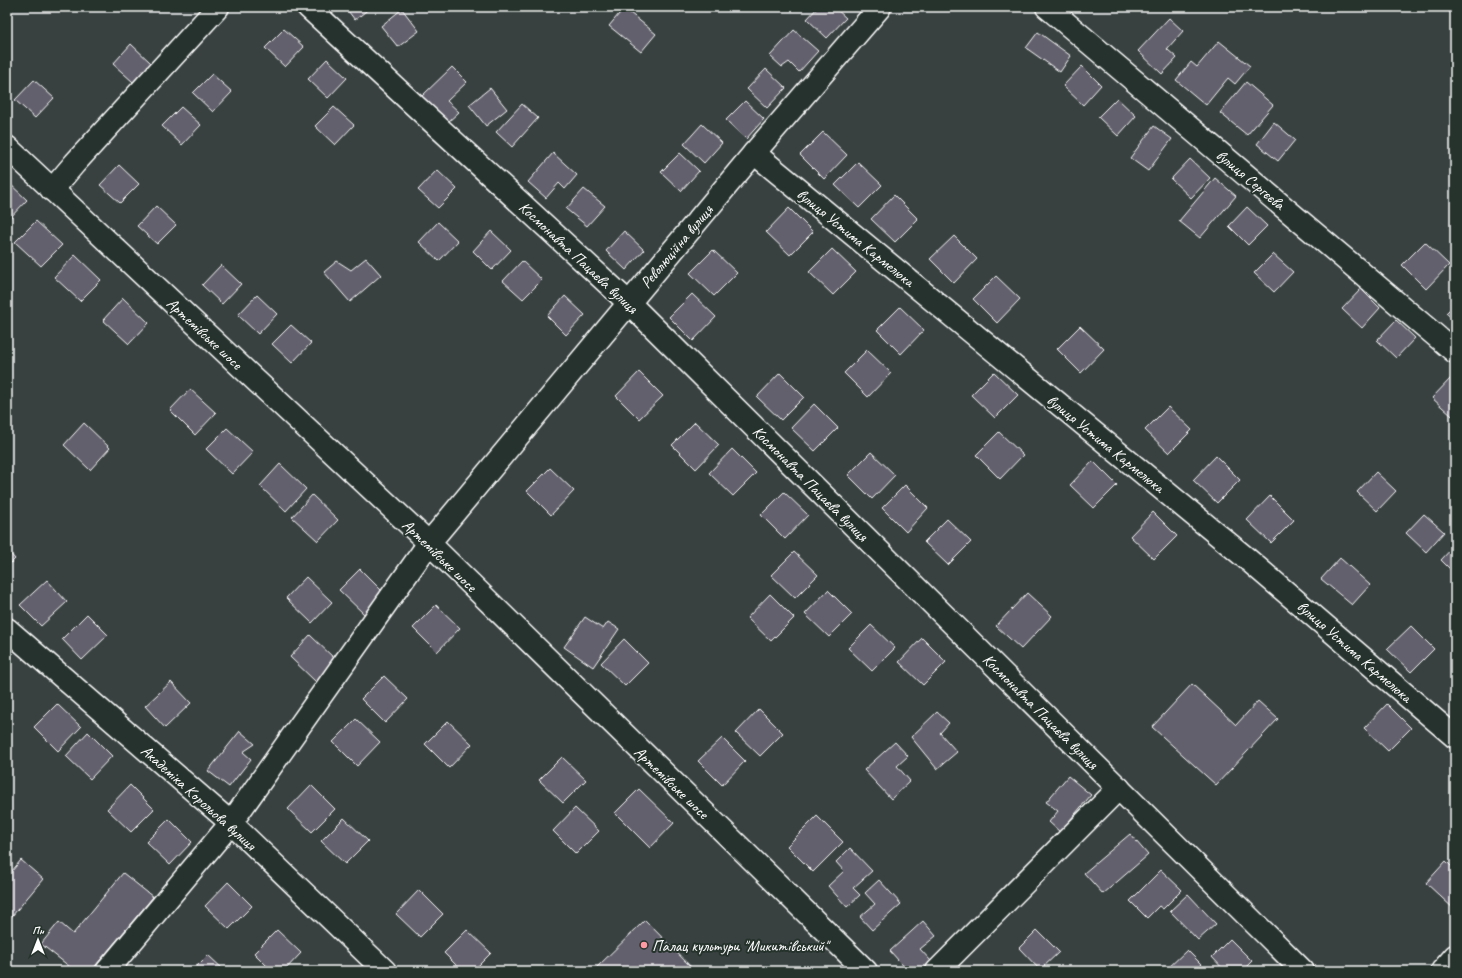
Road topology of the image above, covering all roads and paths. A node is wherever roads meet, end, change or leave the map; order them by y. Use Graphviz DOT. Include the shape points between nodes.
graph roads {
  1 [pos="218,7"];
  2 [pos="308,7"];
  3 [pos="880,7"];
  4 [pos="1046,7"];
  5 [pos="7,148"];
  6 [pos="754,154"];
  7 [pos="52,190"];
  8 [pos="629,303"];
  9 [pos="1455,352"];
  10 [pos="429,543"];
  11 [pos="7,630"];
  12 [pos="1455,737"];
  13 [pos="1119,788"];
  14 [pos="231,823"];
  15 [pos="1455,956"];
  16 [pos="107,971"];
  17 [pos="386,971"];
  18 [pos="866,971"];
  19 [pos="937,971"];
  20 [pos="1303,971"];
  21 [pos="1442,971"];
  1 -- 7 [label="street"];
  2 -- 8 [label="street, Космонавта Пацаєва вулиця"];
  3 -- 6 [label="street, Революційна вулиця"];
  4 -- 9 [label="street, вулиця Сергєєва"];
  5 -- 7 [label="street, Артемівське шосе"];
  6 -- 8 [label="street, Революційна вулиця"];
  6 -- 12 [label="street, вулиця Устима Кармелюка" via="1240,553"];
  7 -- 10 [label="street, Артемівське шосе"];
  8 -- 10 [label="street, Революційна вулиця"];
  8 -- 13 [label="street, Космонавта Пацаєва вулиця"];
  10 -- 14 [label="street, Революційна вулиця"];
  10 -- 18 [label="street, Артемівське шосе"];
  11 -- 14 [label="street, Академіка Корольова вулиця"];
  13 -- 19 [label="street"];
  13 -- 20 [label="street, Космонавта Пацаєва вулиця"];
  14 -- 16 [label="street, Революційна вулиця"];
  14 -- 17 [label="street, Академіка Корольова вулиця"];
  15 -- 21 [label="street"];
}
